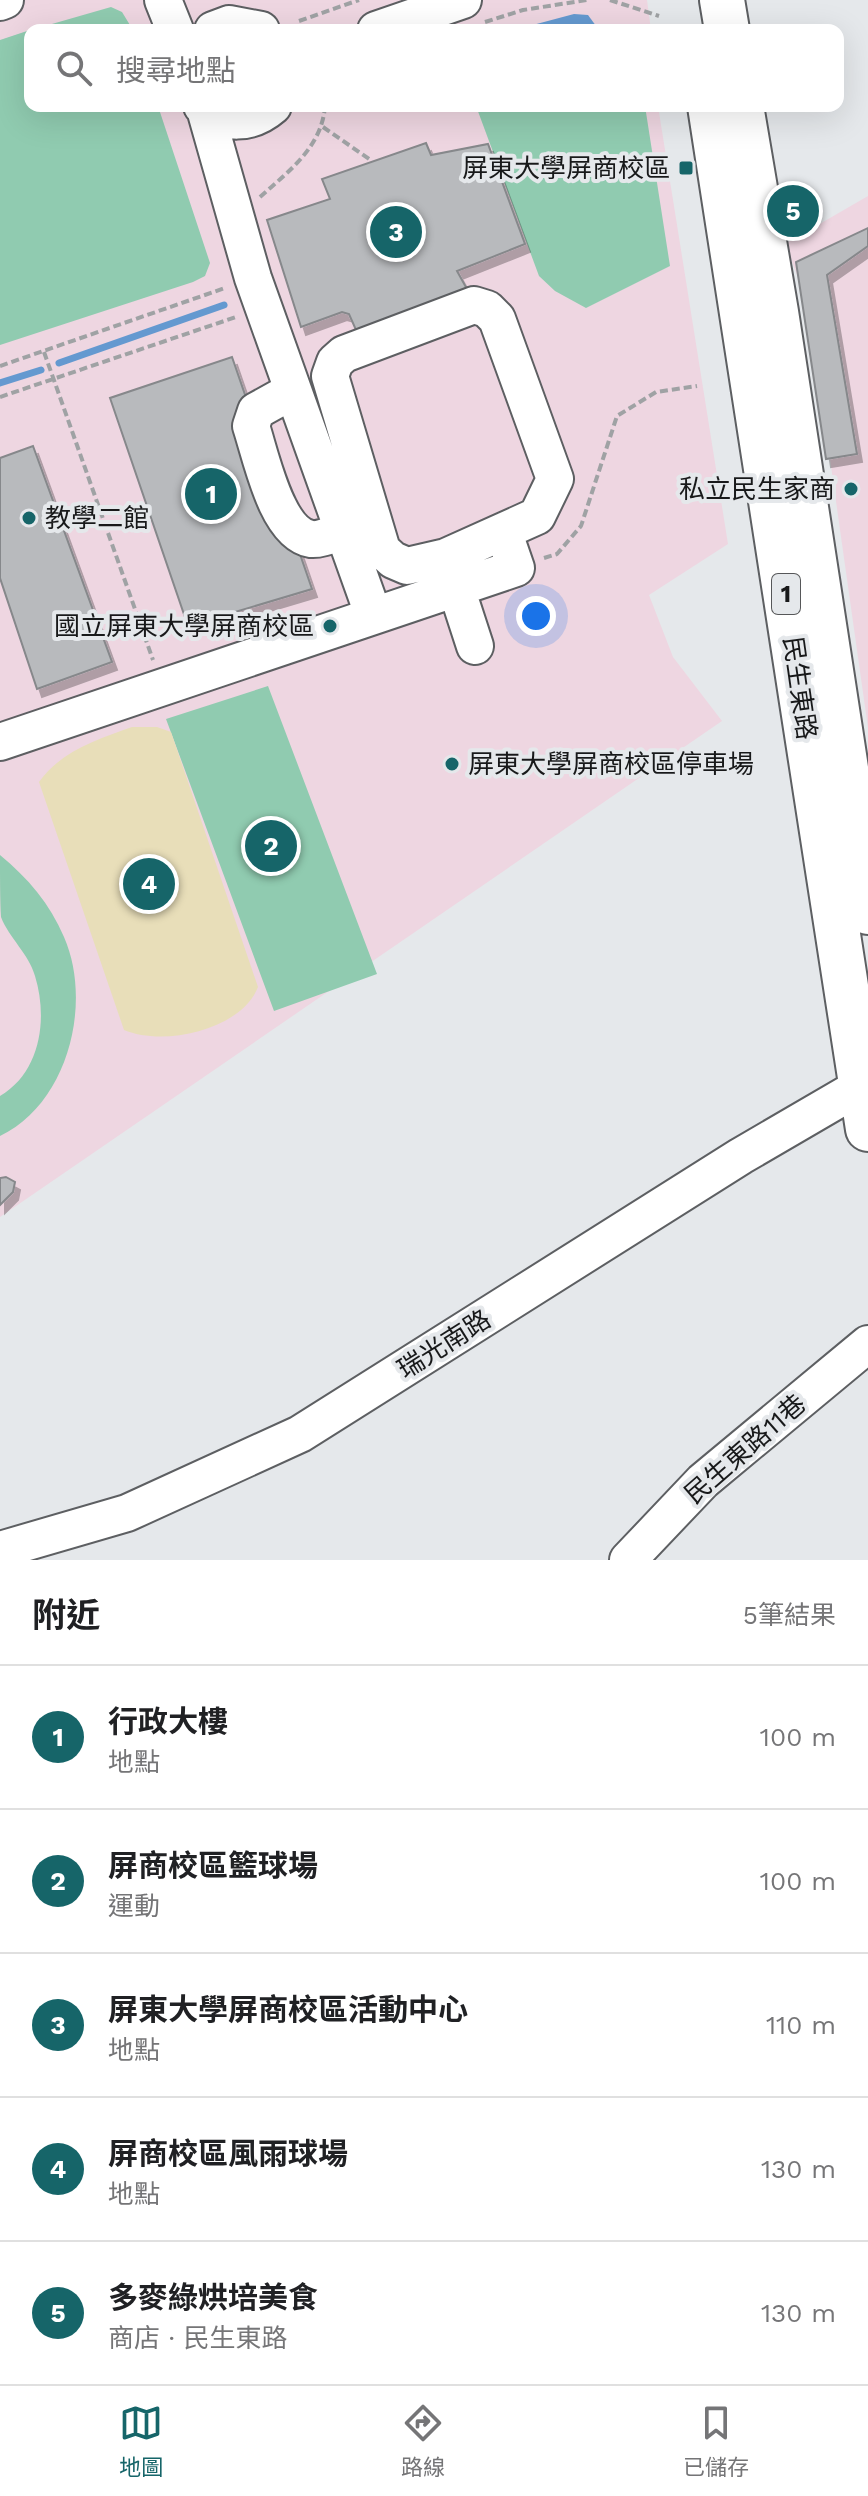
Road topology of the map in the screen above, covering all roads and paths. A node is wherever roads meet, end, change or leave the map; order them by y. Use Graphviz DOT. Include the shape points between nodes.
graph roads {
  1 [pos="163,0"];
  2 [pos="359,0"];
  3 [pos="587,0"];
  4 [pos="610,0"];
  5 [pos="722,0"];
  6 [pos="468,13"];
  7 [pos="683,15"];
  8 [pos="256,19"];
  9 [pos="299,21"];
  10 [pos="173,24"];
  11 [pos="229,24"];
  12 [pos="408,24"];
  13 [pos="726,24"];
  14 [pos="204,112"];
  15 [pos="212,112"];
  16 [pos="263,112"];
  17 [pos="324,112"];
  18 [pos="711,112"];
  19 [pos="742,112"];
  20 [pos="323,127"];
  21 [pos="372,161"];
  22 [pos="258,199"];
  23 [pos="258,293"];
  24 [pos="44,352"];
  25 [pos="0,366"];
  26 [pos="53,380"];
  27 [pos="697,386"];
  28 [pos="292,391"];
  29 [pos="0,397"];
  30 [pos="342,531"];
  31 [pos="504,533"];
  32 [pos="516,568"];
  33 [pos="451,572"];
  34 [pos="373,614"];
  35 [pos="475,646"];
  36 [pos="156,666"];
  37 [pos="0,742"];
  38 [pos="868,912"];
  39 [pos="865,1082"];
  40 [pos="868,1129"];
  41 [pos="868,1344"];
  42 [pos="0,1550"];
  43 [pos="628,1560"];
  1 -- 10 [label="street"];
  2 -- 9 [label="path"];
  3 -- 6 [label="path"];
  4 -- 7 [label="path"];
  5 -- 13 [label="main road"];
  6 -- 12 [label="street"];
  8 -- 11 [label="street"];
  14 -- 23 [label="street"];
  15 -- 16 [label="street" via="231,121 247,121"];
  17 -- 20 [label="path"];
  18 -- 39 [label="main road, 民生東路 / 1"];
  19 -- 38 [label="main road, 民生東路 / 1"];
  20 -- 21 [label="path"];
  20 -- 22 [label="path" via="313,145"];
  23 -- 24 [label="path"];
  23 -- 26 [label="path"];
  23 -- 28 [label="street"];
  24 -- 25 [label="path"];
  24 -- 26 [label="path"];
  26 -- 29 [label="path"];
  26 -- 36 [label="path"];
  27 -- 32 [label="path" via="656,392 617,416 581,526 557,554"];
  28 -- 30 [label="street"];
  28 -- 30 [label="street" via="256,411 251,426 284,521 297,535 315,540"];
  30 -- 34 [label="street"];
  31 -- 32 [label="street"];
  31 -- 33 [label="street"];
  31 -- 33 [label="street" via="537,516 555,479 497,319 474,305 344,354 330,376 382,550 407,566"];
  32 -- 33 [label="street"];
  33 -- 34 [label="street"];
  33 -- 35 [label="street"];
  34 -- 37 [label="street"];
  39 -- 40 [label="main road, 民生東路 / 1"];
  39 -- 42 [label="street, 瑞光南路" via="300,1434 127,1513"];
  41 -- 43 [label="street, 民生東路11巷" via="703,1481"];
}
